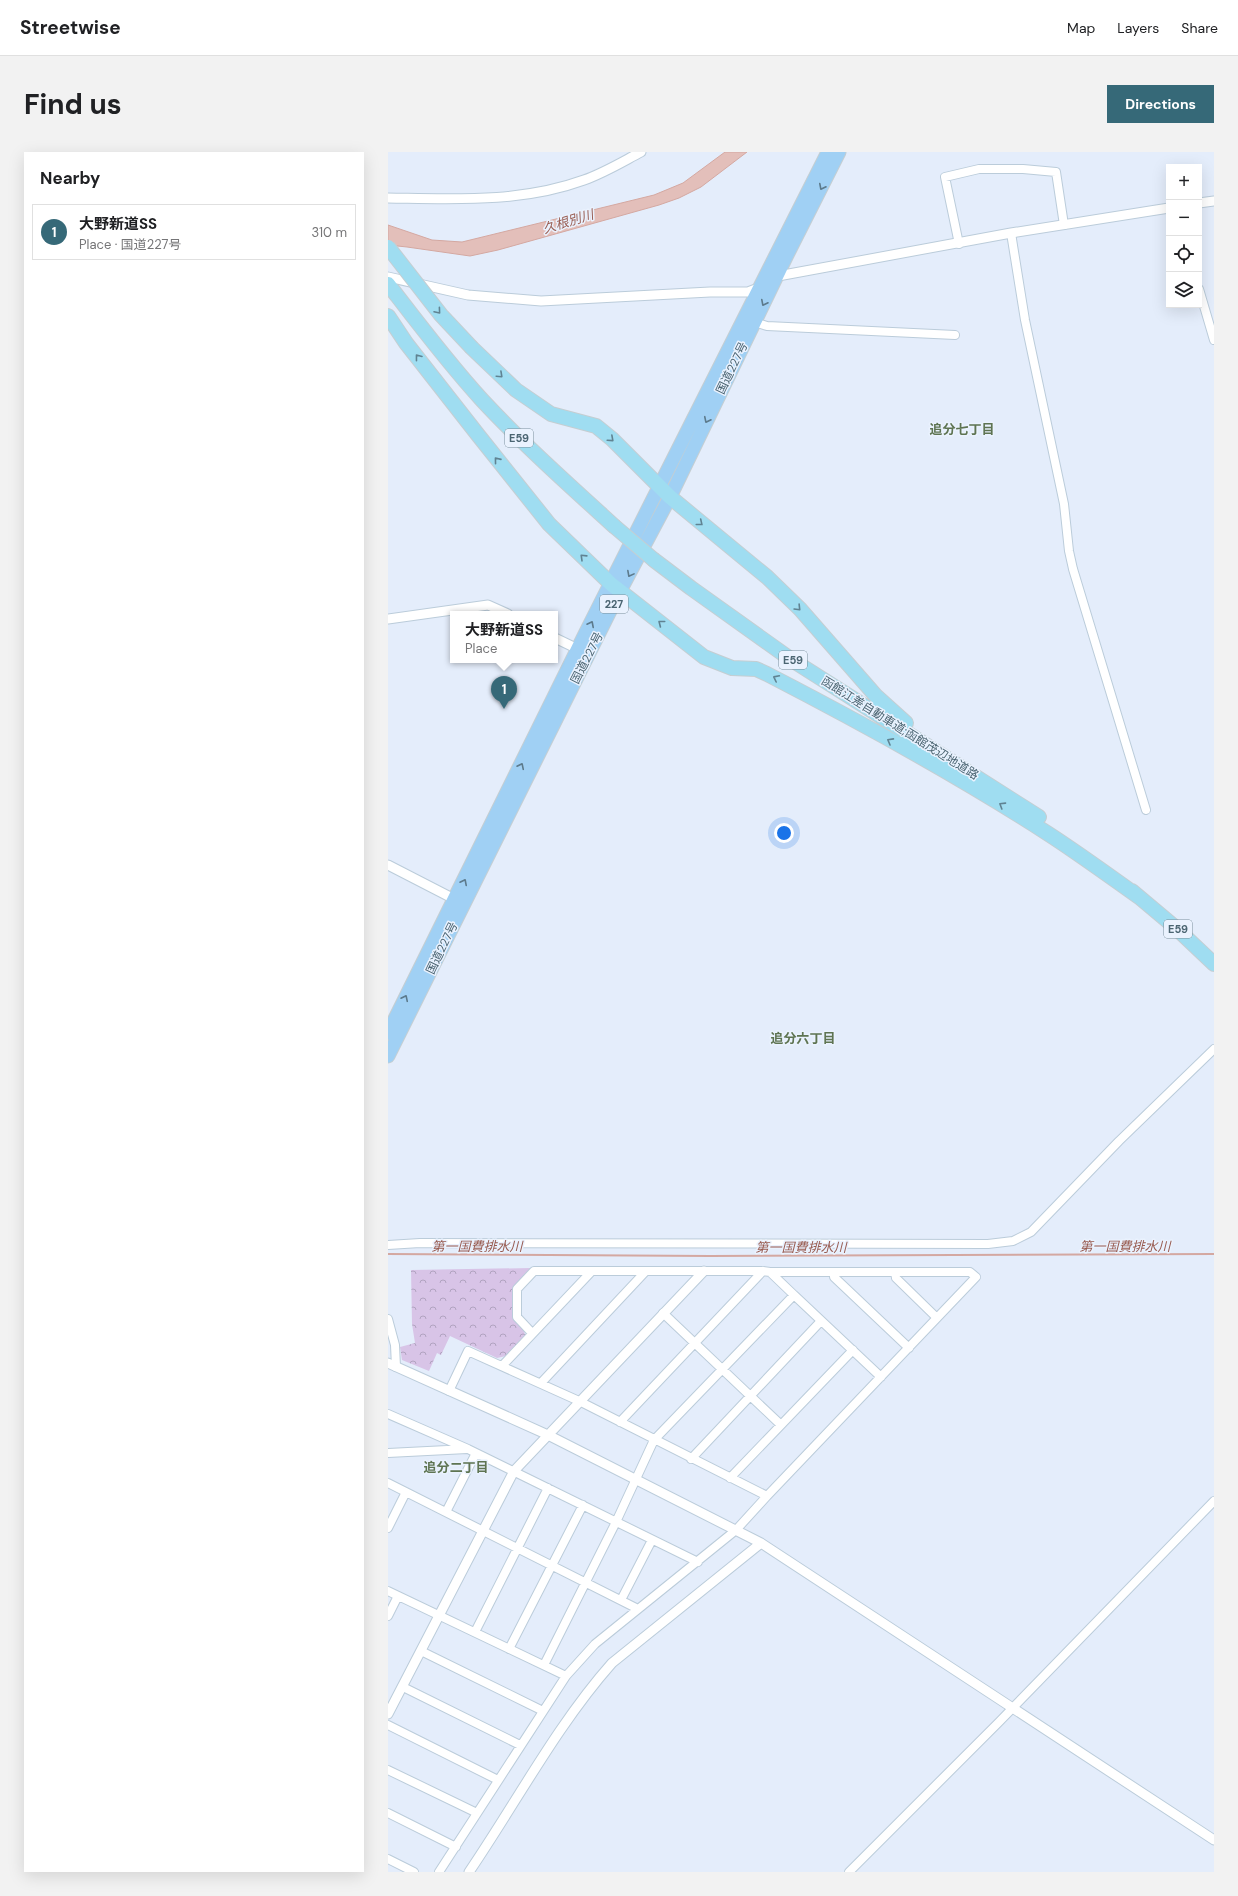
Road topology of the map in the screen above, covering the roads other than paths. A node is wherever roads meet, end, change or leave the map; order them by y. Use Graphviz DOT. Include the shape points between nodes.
graph roads {
  1 [pos="641,152"];
  2 [pos="828,152"];
  3 [pos="839,152"];
  4 [pos="388,198"];
  5 [pos="1214,201"];
  6 [pos="1202,203"];
  7 [pos="1166,208"];
  8 [pos="1064,225"];
  9 [pos="1011,233"];
  10 [pos="959,244"];
  11 [pos="388,247"];
  12 [pos="778,276"];
  13 [pos="388,277"];
  14 [pos="388,284"];
  15 [pos="761,288"];
  16 [pos="1202,299"];
  17 [pos="388,316"];
  18 [pos="754,322"];
  19 [pos="955,335"];
  20 [pos="1214,340"];
  21 [pos="665,493"];
  22 [pos="616,588"];
  23 [pos="501,611"];
  24 [pos="388,619"];
  25 [pos="558,639"];
  26 [pos="584,652"];
  27 [pos="938,752"];
  28 [pos="1146,810"];
  29 [pos="1053,832"];
  30 [pos="388,865"];
  31 [pos="459,902"];
  32 [pos="1214,964"];
  33 [pos="388,1033"];
  34 [pos="1214,1049"];
  35 [pos="388,1056"];
  36 [pos="388,1245"];
  37 [pos="704,1271"];
  38 [pos="591,1272"];
  39 [pos="645,1272"];
  40 [pos="766,1272"];
  41 [pos="834,1272"];
  42 [pos="895,1272"];
  43 [pos="794,1295"];
  44 [pos="663,1313"];
  45 [pos="937,1318"];
  46 [pos="388,1319"];
  47 [pos="821,1321"];
  48 [pos="532,1333"];
  49 [pos="694,1344"];
  50 [pos="908,1348"];
  51 [pos="853,1350"];
  52 [pos="392,1365"];
  53 [pos="502,1366"];
  54 [pos="722,1370"];
  55 [pos="881,1377"];
  56 [pos="541,1383"];
  57 [pos="449,1391"];
  58 [pos="751,1396"];
  59 [pos="579,1401"];
  60 [pos="388,1414"];
  61 [pos="620,1422"];
  62 [pos="781,1425"];
  63 [pos="548,1435"];
  64 [pos="654,1440"];
  65 [pos="468,1449"];
  66 [pos="388,1453"];
  67 [pos="476,1453"];
  68 [pos="692,1458"];
  69 [pos="514,1471"];
  70 [pos="730,1478"];
  71 [pos="635,1480"];
  72 [pos="388,1483"];
  73 [pos="548,1488"];
  74 [pos="406,1492"];
  75 [pos="767,1496"];
  76 [pos="1214,1501"];
  77 [pos="583,1506"];
  78 [pos="446,1512"];
  79 [pos="616,1522"];
  80 [pos="388,1528"];
  81 [pos="736,1530"];
  82 [pos="482,1531"];
  83 [pos="652,1540"];
  84 [pos="761,1543"];
  85 [pos="518,1549"];
  86 [pos="698,1562"];
  87 [pos="551,1565"];
  88 [pos="585,1583"];
  89 [pos="388,1591"];
  90 [pos="398,1596"];
  91 [pos="621,1600"];
  92 [pos="638,1609"];
  93 [pos="439,1615"];
  94 [pos="388,1616"];
  95 [pos="475,1632"];
  96 [pos="509,1649"];
  97 [pos="421,1651"];
  98 [pos="544,1665"];
  99 [pos="566,1676"];
  100 [pos="403,1687"];
  101 [pos="1011,1708"];
  102 [pos="543,1712"];
  103 [pos="388,1714"];
  104 [pos="388,1725"];
  105 [pos="520,1745"];
  106 [pos="388,1770"];
  107 [pos="498,1780"];
  108 [pos="388,1813"];
  109 [pos="477,1813"];
  110 [pos="1214,1840"];
  111 [pos="456,1847"];
  112 [pos="388,1860"];
  113 [pos="403,1870"];
  114 [pos="414,1872"];
  115 [pos="439,1872"];
  116 [pos="469,1872"];
  117 [pos="849,1872"];
  1 -- 4 [label="street" via="585,180 530,194 482,198"];
  2 -- 15 [label="highway, 国道227号 / 227"];
  3 -- 12 [label="highway, 国道227号 / 227, one-way"];
  5 -- 6 [label="street"];
  7 -- 8 [label="street"];
  8 -- 9 [label="street"];
  8 -- 10 [label="street" via="1056,172 979,169 945,177"];
  9 -- 10 [label="street"];
  9 -- 28 [label="street" via="1025,320 1064,504 1073,569"];
  10 -- 12 [label="street"];
  11 -- 21 [label="highway, one-way, bridge" via="441,315 516,390 552,414 596,426"];
  12 -- 15 [label="street"];
  12 -- 18 [label="highway, 国道227号 / 227, one-way"];
  13 -- 15 [label="street" via="468,295 541,301 748,292"];
  14 -- 27 [label="highway, 函館江差自動車道;函館茂辺地道路 / E59, bridge" via="482,399 542,461 614,526 691,588 789,658"];
  15 -- 21 [label="highway, 国道227号 / 227"];
  16 -- 20 [label="street"];
  22 -- 17 [label="highway, one-way" via="549,524 406,343"];
  18 -- 19 [label="street" via="767,326"];
  18 -- 21 [label="highway, 国道227号 / 227, one-way"];
  21 -- 22 [label="highway, 国道227号 / 227"];
  21 -- 27 [label="highway, one-way" via="767,578 800,609 876,696"];
  22 -- 26 [label="highway, 国道227号 / 227"];
  29 -- 22 [label="highway, one-way" via="767,674 756,669 732,668 704,657"];
  23 -- 24 [label="street" via="488,605"];
  25 -- 26 [label="street"];
  26 -- 31 [label="highway, 国道227号 / 227"];
  27 -- 29 [label="highway, 函館江差自動車道;函館茂辺地道路 / E59" via="1020,804"];
  29 -- 32 [label="highway, 函館江差自動車道;函館茂辺地道路 / E59" via="1139,896"];
  30 -- 31 [label="street"];
  33 -- 31 [label="highway, 国道227号 / 227, one-way"];
  31 -- 35 [label="highway, 国道227号 / 227"];
  34 -- 36 [label="street" via="1119,1141 1031,1232 1013,1240 988,1244"];
  37 -- 39 [label="street"];
  37 -- 40 [label="street"];
  37 -- 44 [label="street"];
  38 -- 39 [label="street"];
  38 -- 48 [label="street"];
  38 -- 48 [label="street" via="534,1271 517,1289 517,1317"];
  39 -- 56 [label="street"];
  40 -- 41 [label="street"];
  40 -- 43 [label="street"];
  40 -- 49 [label="street"];
  41 -- 42 [label="street"];
  41 -- 50 [label="street" via="834,1277"];
  42 -- 45 [label="street" via="896,1278"];
  42 -- 45 [label="street" via="970,1272 976,1277"];
  43 -- 47 [label="street"];
  43 -- 54 [label="street"];
  44 -- 49 [label="street"];
  44 -- 59 [label="street"];
  45 -- 50 [label="street"];
  46 -- 52 [label="street" via="395,1345"];
  47 -- 51 [label="street"];
  47 -- 58 [label="street"];
  48 -- 53 [label="street"];
  49 -- 54 [label="street"];
  49 -- 61 [label="street"];
  50 -- 55 [label="street"];
  51 -- 55 [label="street"];
  51 -- 62 [label="street"];
  52 -- 57 [label="street"];
  53 -- 56 [label="street"];
  53 -- 57 [label="street" via="468,1351"];
  54 -- 58 [label="street"];
  54 -- 64 [label="street"];
  55 -- 75 [label="street"];
  56 -- 59 [label="street"];
  57 -- 63 [label="street"];
  58 -- 62 [label="street"];
  58 -- 68 [label="street"];
  59 -- 61 [label="street"];
  59 -- 63 [label="street"];
  60 -- 65 [label="street"];
  61 -- 64 [label="street"];
  62 -- 70 [label="street"];
  63 -- 69 [label="street"];
  63 -- 71 [label="street"];
  64 -- 68 [label="street"];
  64 -- 71 [label="street"];
  65 -- 66 [label="street"];
  65 -- 67 [label="street"];
  67 -- 69 [label="street"];
  67 -- 78 [label="street"];
  68 -- 70 [label="street"];
  69 -- 73 [label="street"];
  69 -- 82 [label="street"];
  70 -- 75 [label="street"];
  71 -- 79 [label="street"];
  71 -- 81 [label="street"];
  72 -- 74 [label="street"];
  73 -- 77 [label="street"];
  73 -- 85 [label="street"];
  74 -- 78 [label="street"];
  74 -- 80 [label="street"];
  75 -- 81 [label="street"];
  76 -- 101 [label="street"];
  77 -- 79 [label="street"];
  77 -- 87 [label="street"];
  78 -- 82 [label="street"];
  79 -- 83 [label="street"];
  79 -- 88 [label="street"];
  81 -- 84 [label="street"];
  81 -- 86 [label="street"];
  82 -- 85 [label="street"];
  82 -- 93 [label="street"];
  83 -- 86 [label="street"];
  83 -- 91 [label="street"];
  84 -- 101 [label="street"];
  84 -- 116 [label="street" via="612,1663 570,1716"];
  85 -- 87 [label="street"];
  85 -- 95 [label="street"];
  86 -- 92 [label="street"];
  87 -- 88 [label="street"];
  87 -- 96 [label="street"];
  88 -- 91 [label="street"];
  88 -- 98 [label="street"];
  89 -- 90 [label="street"];
  90 -- 93 [label="street"];
  90 -- 94 [label="street"];
  91 -- 92 [label="street"];
  92 -- 99 [label="street" via="596,1644"];
  93 -- 95 [label="street"];
  93 -- 97 [label="street"];
  95 -- 96 [label="street"];
  96 -- 98 [label="street"];
  97 -- 100 [label="street"];
  97 -- 102 [label="street"];
  98 -- 99 [label="street"];
  99 -- 102 [label="street"];
  100 -- 103 [label="street"];
  100 -- 105 [label="street"];
  101 -- 110 [label="street"];
  101 -- 117 [label="street"];
  102 -- 105 [label="street"];
  104 -- 107 [label="street"];
  105 -- 107 [label="street"];
  106 -- 109 [label="street"];
  107 -- 109 [label="street"];
  108 -- 111 [label="street"];
  109 -- 111 [label="street"];
  111 -- 115 [label="street"];
  112 -- 113 [label="street"];
  113 -- 114 [label="street"];
}
